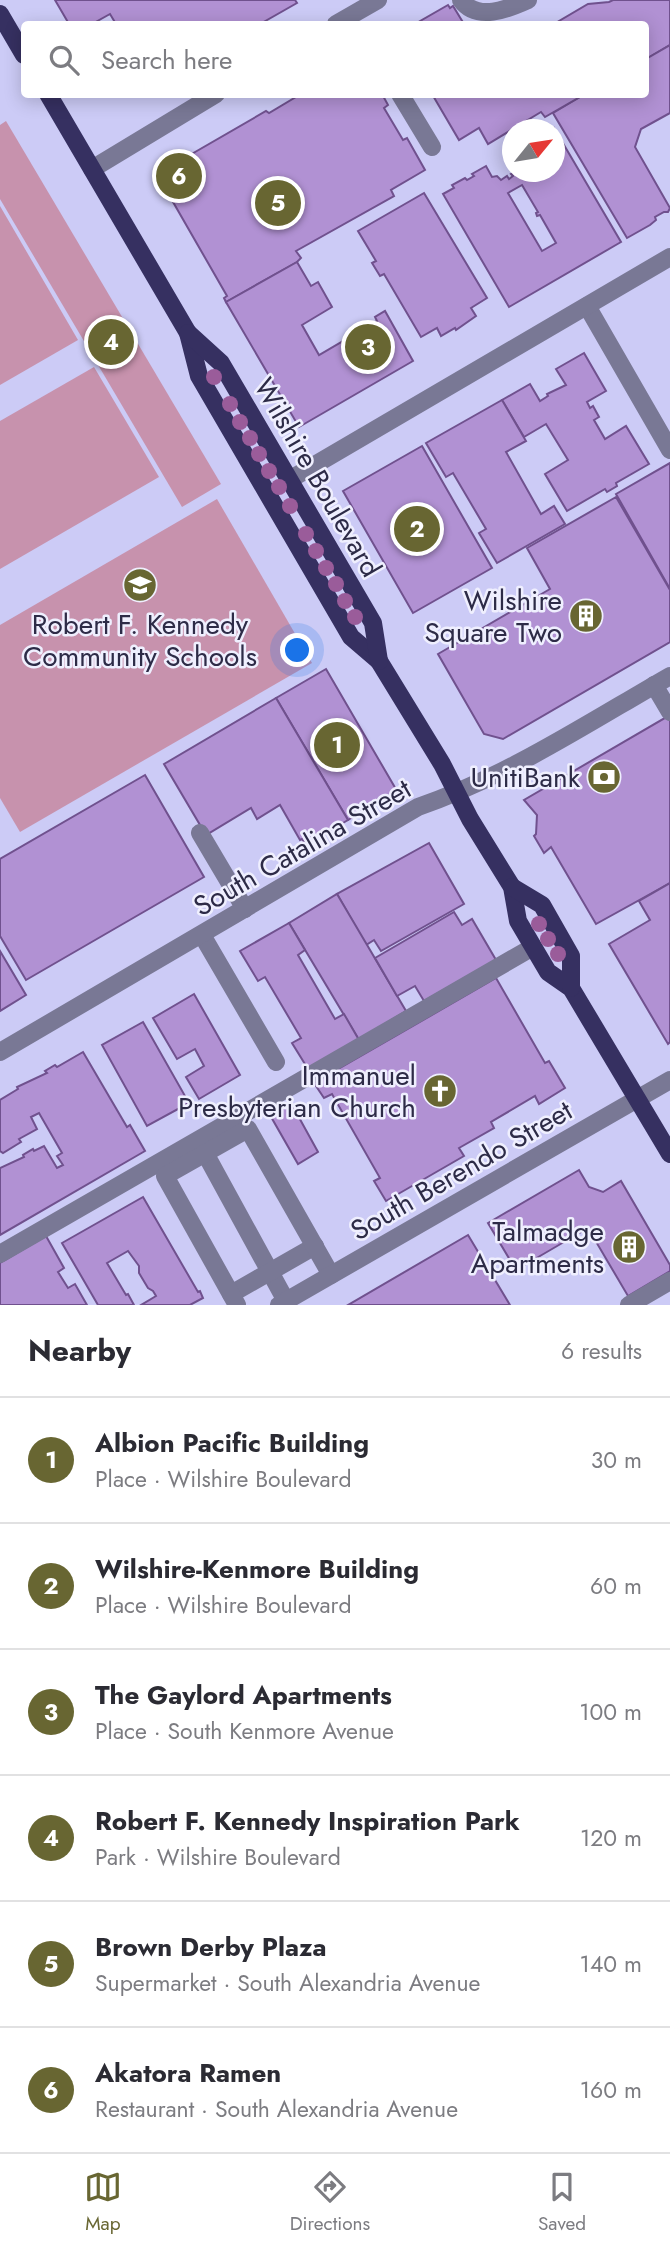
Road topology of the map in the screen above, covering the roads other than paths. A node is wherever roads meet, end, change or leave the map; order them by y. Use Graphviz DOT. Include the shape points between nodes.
graph roads {
  1 [pos="378,0"];
  2 [pos="461,0"];
  3 [pos="528,0"];
  4 [pos="0,14"];
  5 [pos="356,20"];
  6 [pos="21,50"];
  7 [pos="50,98"];
  8 [pos="209,98"];
  9 [pos="402,98"];
  10 [pos="432,147"];
  11 [pos="92,169"];
  12 [pos="670,257"];
  13 [pos="587,306"];
  14 [pos="188,333"];
  15 [pos="670,450"];
  16 [pos="289,480"];
  17 [pos="379,661"];
  18 [pos="662,680"];
  19 [pos="670,712"];
  20 [pos="456,794"];
  21 [pos="200,833"];
  22 [pos="512,887"];
  23 [pos="245,909"];
  24 [pos="202,935"];
  25 [pos="533,947"];
  26 [pos="571,988"];
  27 [pos="0,1052"];
  28 [pos="276,1062"];
  29 [pos="670,1080"];
  30 [pos="637,1098"];
  31 [pos="205,1153"];
  32 [pos="670,1154"];
  33 [pos="315,1246"];
  34 [pos="0,1254"];
  35 [pos="270,1272"];
  36 [pos="331,1275"];
  37 [pos="670,1281"];
  38 [pos="234,1299"];
  39 [pos="282,1303"];
  40 [pos="629,1305"];
  1 -- 5 [label="street"];
  2 -- 3 [label="street" via="474,12 486,13"];
  4 -- 6 [label="main road"];
  7 -- 11 [label="main road, Wilshire Boulevard"];
  8 -- 11 [label="street"];
  9 -- 10 [label="street"];
  11 -- 14 [label="main road, Wilshire Boulevard"];
  12 -- 13 [label="street"];
  13 -- 15 [label="street"];
  13 -- 16 [label="street"];
  14 -- 16 [label="main road, Wilshire Boulevard" via="221,363"];
  14 -- 17 [label="main road, Wilshire Boulevard" via="199,376 351,637"];
  16 -- 17 [label="main road, Wilshire Boulevard" via="373,623"];
  17 -- 20 [label="main road, Wilshire Boulevard"];
  18 -- 19 [label="street"];
  18 -- 20 [label="street, South Catalina Street" via="496,776"];
  20 -- 22 [label="main road, Wilshire Boulevard"];
  20 -- 23 [label="street, South Catalina Street" via="418,807"];
  21 -- 23 [label="street"];
  22 -- 25 [label="main road, Wilshire Boulevard" via="518,921"];
  22 -- 26 [label="main road, Wilshire Boulevard" via="542,905 571,956"];
  23 -- 24 [label="street, South Catalina Street"];
  24 -- 27 [label="street, South Catalina Street"];
  24 -- 28 [label="street"];
  25 -- 26 [label="main road, Wilshire Boulevard" via="548,972"];
  25 -- 34 [label="street"];
  26 -- 30 [label="main road, Wilshire Boulevard"];
  29 -- 30 [label="street, South Berendo Street"];
  30 -- 32 [label="main road, Wilshire Boulevard"];
  30 -- 36 [label="street, South Berendo Street"];
  31 -- 33 [label="street" via="248,1129"];
  31 -- 35 [label="street"];
  31 -- 38 [label="street" via="165,1176"];
  33 -- 35 [label="street"];
  33 -- 36 [label="street"];
  35 -- 38 [label="street"];
  35 -- 39 [label="street"];
  36 -- 39 [label="street, South Berendo Street"];
  37 -- 40 [label="street"];
}
